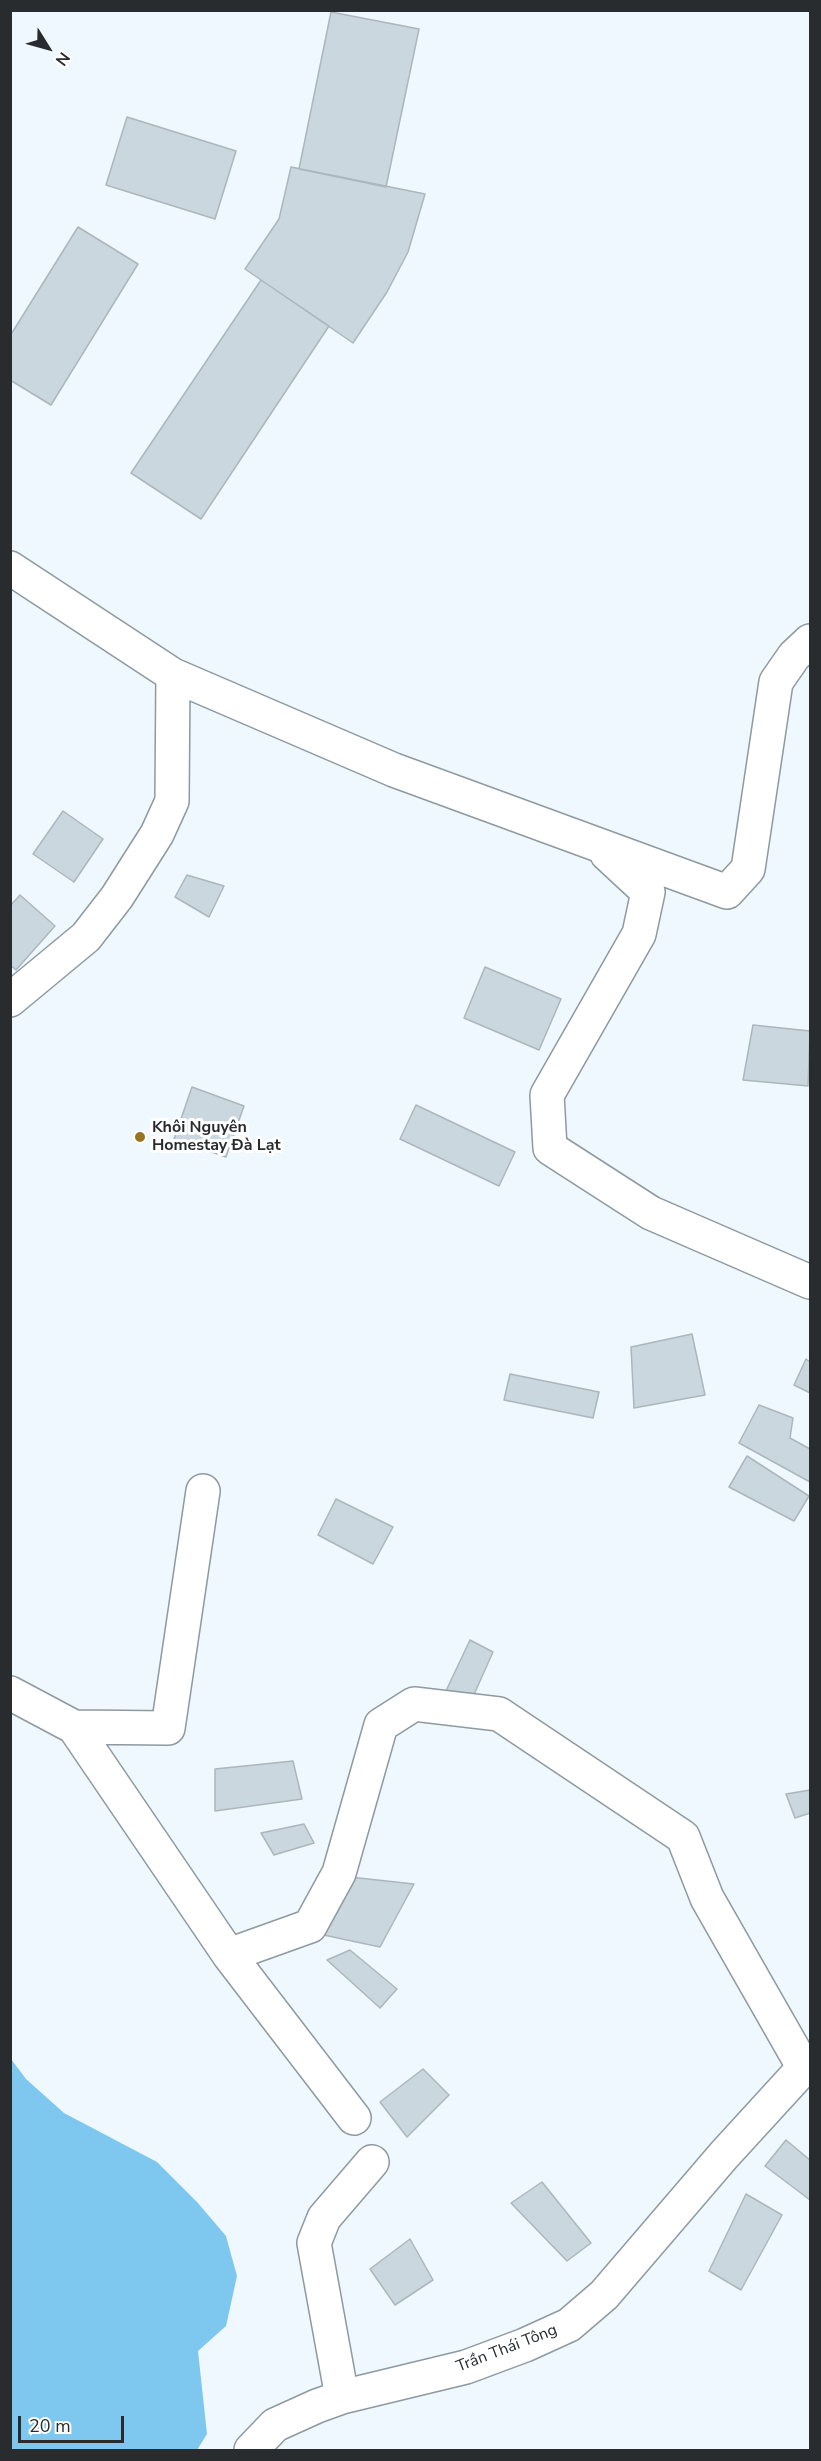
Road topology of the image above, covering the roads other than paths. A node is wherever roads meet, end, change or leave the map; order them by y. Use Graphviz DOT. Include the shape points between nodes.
graph roads {
  1 [pos="10,568"];
  2 [pos="810,641"];
  3 [pos="173,675"];
  4 [pos="597,845"];
  5 [pos="10,1000"];
  6 [pos="810,1282"];
  7 [pos="203,1491"];
  8 [pos="10,1693"];
  9 [pos="74,1727"];
  10 [pos="229,1955"];
  11 [pos="807,2064"];
  12 [pos="354,2118"];
  13 [pos="372,2162"];
  14 [pos="342,2397"];
  15 [pos="251,2451"];
  1 -- 3 [label="street"];
  2 -- 4 [label="street" via="776,682 748,869 727,892"];
  3 -- 4 [label="street" via="394,770"];
  3 -- 5 [label="street" via="172,801 157,834 86,937"];
  4 -- 6 [label="street" via="648,892 639,934 547,1095 550,1149 651,1214"];
  7 -- 9 [label="street" via="168,1728"];
  8 -- 9 [label="street"];
  9 -- 10 [label="street"];
  10 -- 11 [label="street" via="310,1926 339,1873 381,1725 414,1704 499,1714 683,1837 707,1898"];
  10 -- 12 [label="street"];
  11 -- 14 [label="street, Trần Thái Tông" via="604,2295 569,2325 466,2367"];
  13 -- 14 [label="street" via="324,2218 314,2243"];
  14 -- 15 [label="street, Trần Thái Tông" via="275,2425"];
}
